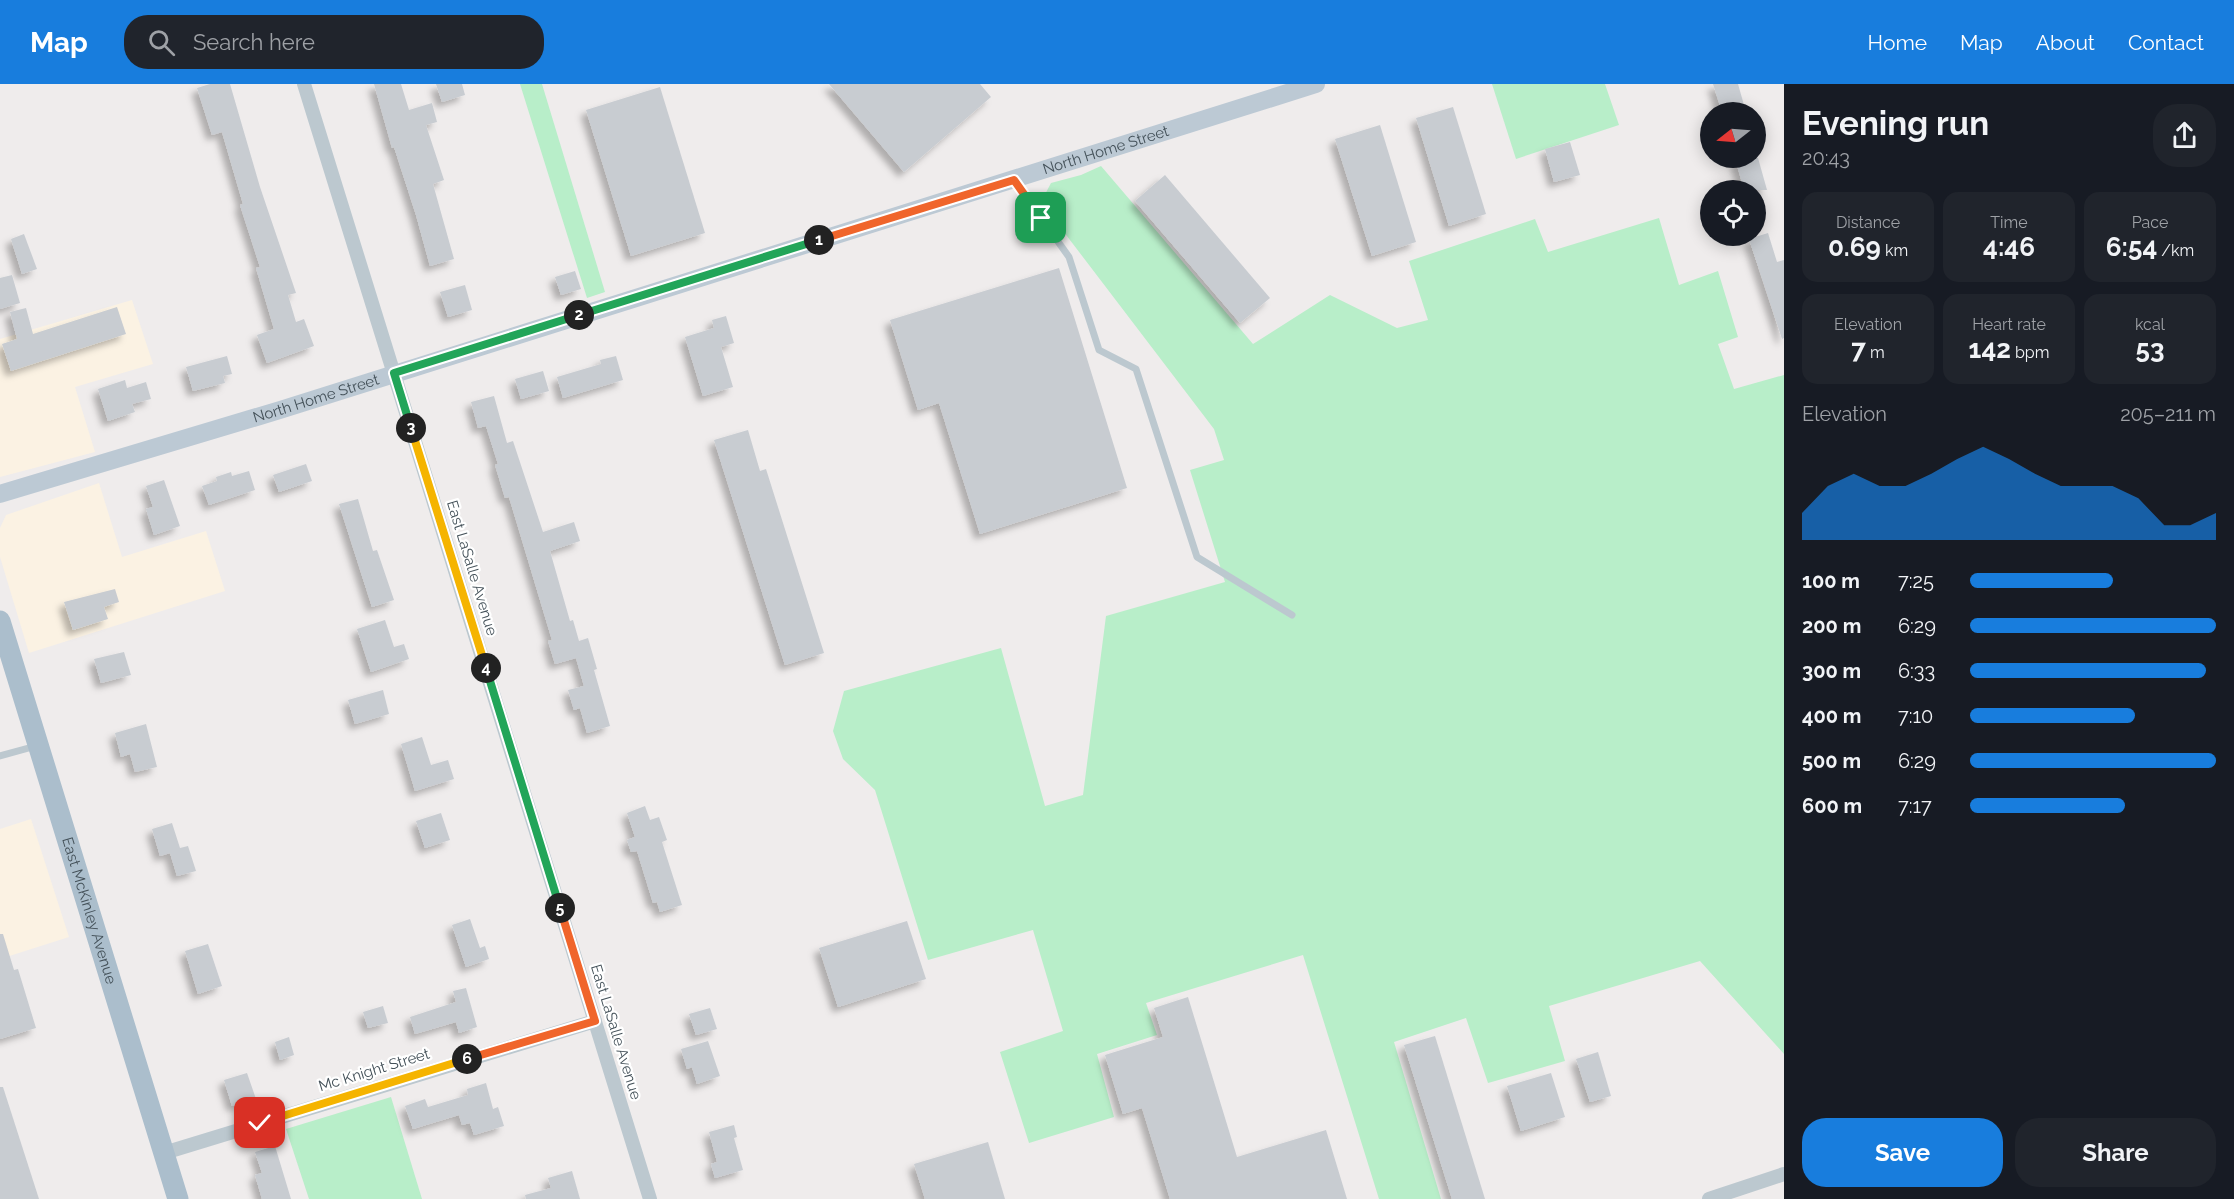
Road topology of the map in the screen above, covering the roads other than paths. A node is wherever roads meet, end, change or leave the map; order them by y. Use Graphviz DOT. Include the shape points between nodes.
graph roads {
  1 [pos="304,84"];
  2 [pos="1316,84"];
  3 [pos="1014,180"];
  4 [pos="394,373"];
  5 [pos="0,494"];
  6 [pos="1292,615"];
  7 [pos="0,621"];
  8 [pos="38,745"];
  9 [pos="0,756"];
  10 [pos="595,1021"];
  11 [pos="164,1152"];
  12 [pos="1784,1174"];
  13 [pos="178,1199"];
  14 [pos="650,1199"];
  15 [pos="1709,1199"];
  1 -- 4 [label="street, East LaSalle Avenue"];
  2 -- 3 [label="street, North Home Street"];
  3 -- 4 [label="street, North Home Street"];
  3 -- 6 [label="lane" via="1069,257 1099,350 1136,369 1197,557"];
  4 -- 5 [label="street, North Home Street"];
  4 -- 10 [label="street, East LaSalle Avenue"];
  7 -- 8 [label="main road, East McKinley Avenue"];
  8 -- 9 [label="lane"];
  8 -- 11 [label="main road, East McKinley Avenue"];
  10 -- 11 [label="street, Mc Knight Street"];
  10 -- 14 [label="street, East LaSalle Avenue"];
  11 -- 13 [label="main road, East McKinley Avenue"];
  12 -- 15 [label="street"];
}
